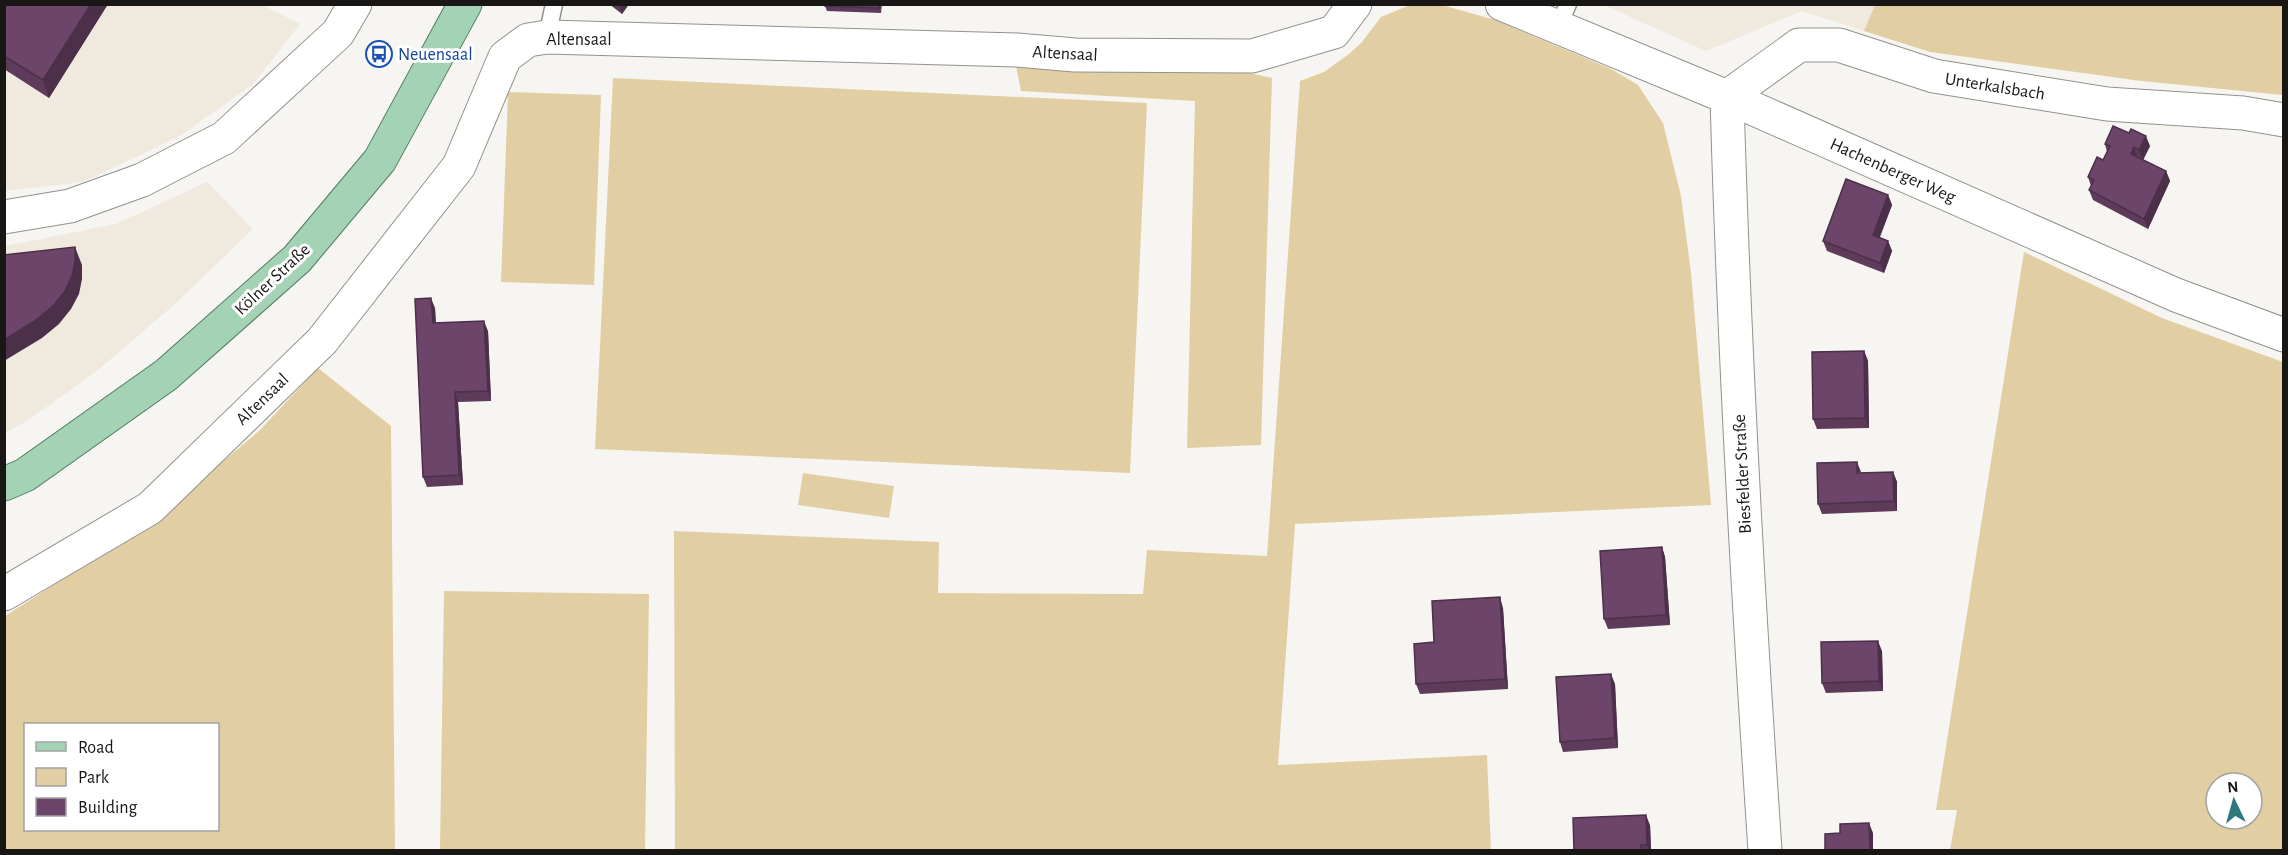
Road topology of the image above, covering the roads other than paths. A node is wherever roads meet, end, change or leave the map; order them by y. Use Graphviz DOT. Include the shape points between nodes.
graph roads {
  1 [pos="355,4"];
  2 [pos="465,4"];
  3 [pos="554,4"];
  4 [pos="1355,4"];
  5 [pos="1502,4"];
  6 [pos="1563,16"];
  7 [pos="547,37"];
  8 [pos="1727,97"];
  9 [pos="2283,120"];
  10 [pos="4,217"];
  11 [pos="2283,335"];
  12 [pos="4,484"];
  13 [pos="4,594"];
  14 [pos="1765,850"];
  1 -- 10 [label="street" via="339,33 224,138 132,184 70,206"];
  2 -- 12 [label="main road, Kölner Straße" via="380,160 297,259 166,375 25,475"];
  3 -- 7 [label="lane"];
  4 -- 7 [label="street, Altensaal" via="1334,32 1252,56 1075,55 1017,50"];
  5 -- 6 [label="street, Hachenberger Weg"];
  6 -- 8 [label="street, Hachenberger Weg"];
  7 -- 13 [label="street, Altensaal" via="528,40 505,57 459,166 322,341 150,508"];
  8 -- 9 [label="street, Unterkalsbach" via="1799,45 1839,45 1946,78 2107,104 2243,113"];
  8 -- 11 [label="street, Hachenberger Weg" via="2176,295"];
  8 -- 14 [label="street, Biesfelder Straße" via="1747,574"];
}
